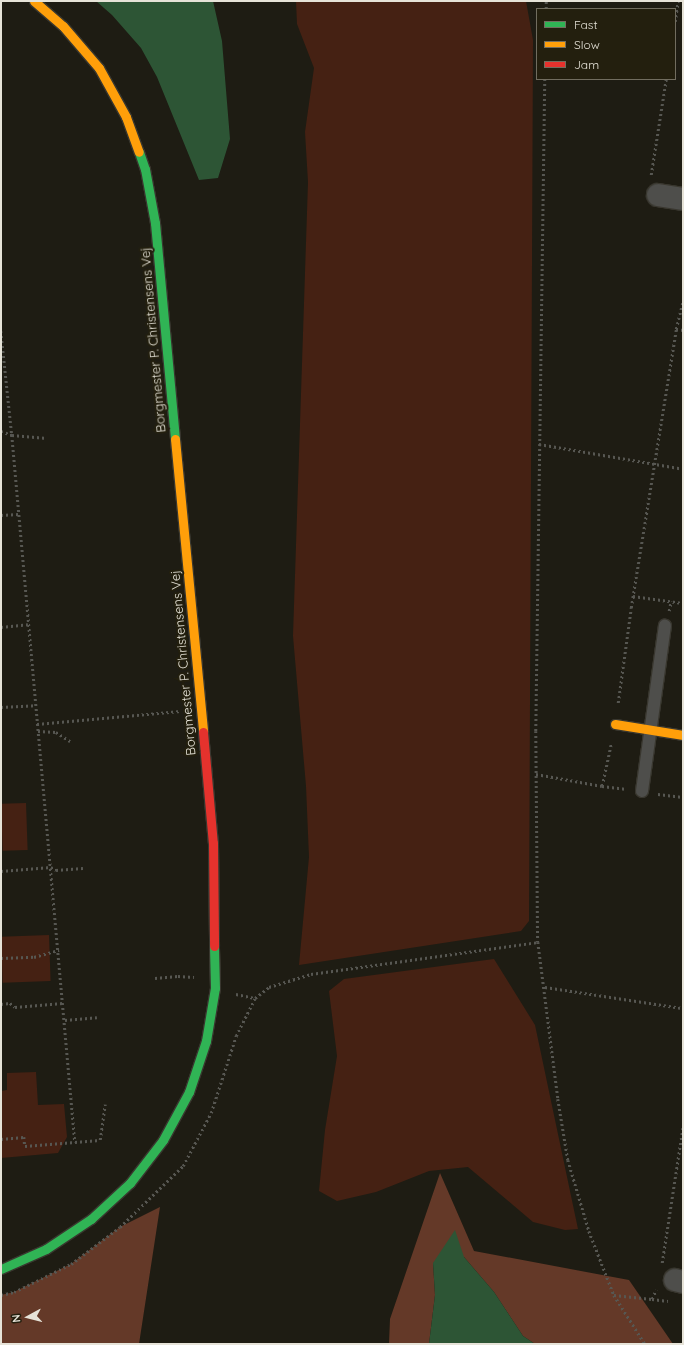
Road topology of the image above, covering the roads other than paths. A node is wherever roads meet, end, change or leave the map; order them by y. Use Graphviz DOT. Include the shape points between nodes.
graph roads {
  1 [pos="34,1"];
  2 [pos="658,195"];
  3 [pos="683,199"];
  4 [pos="665,626"];
  5 [pos="615,724"];
  6 [pos="651,730"];
  7 [pos="683,735"];
  8 [pos="642,792"];
  9 [pos="1,1269"];
  1 -- 9 [label="street, Borgmester P. Christensens Vej" via="63,26 99,68 126,116 145,168 155,223 213,843 215,988 206,1041 189,1092 163,1140 130,1183 84,1224 46,1249"];
  2 -- 3 [label="street"];
  4 -- 6 [label="lane"];
  5 -- 6 [label="street"];
  6 -- 7 [label="street"];
  6 -- 8 [label="lane"];
}
